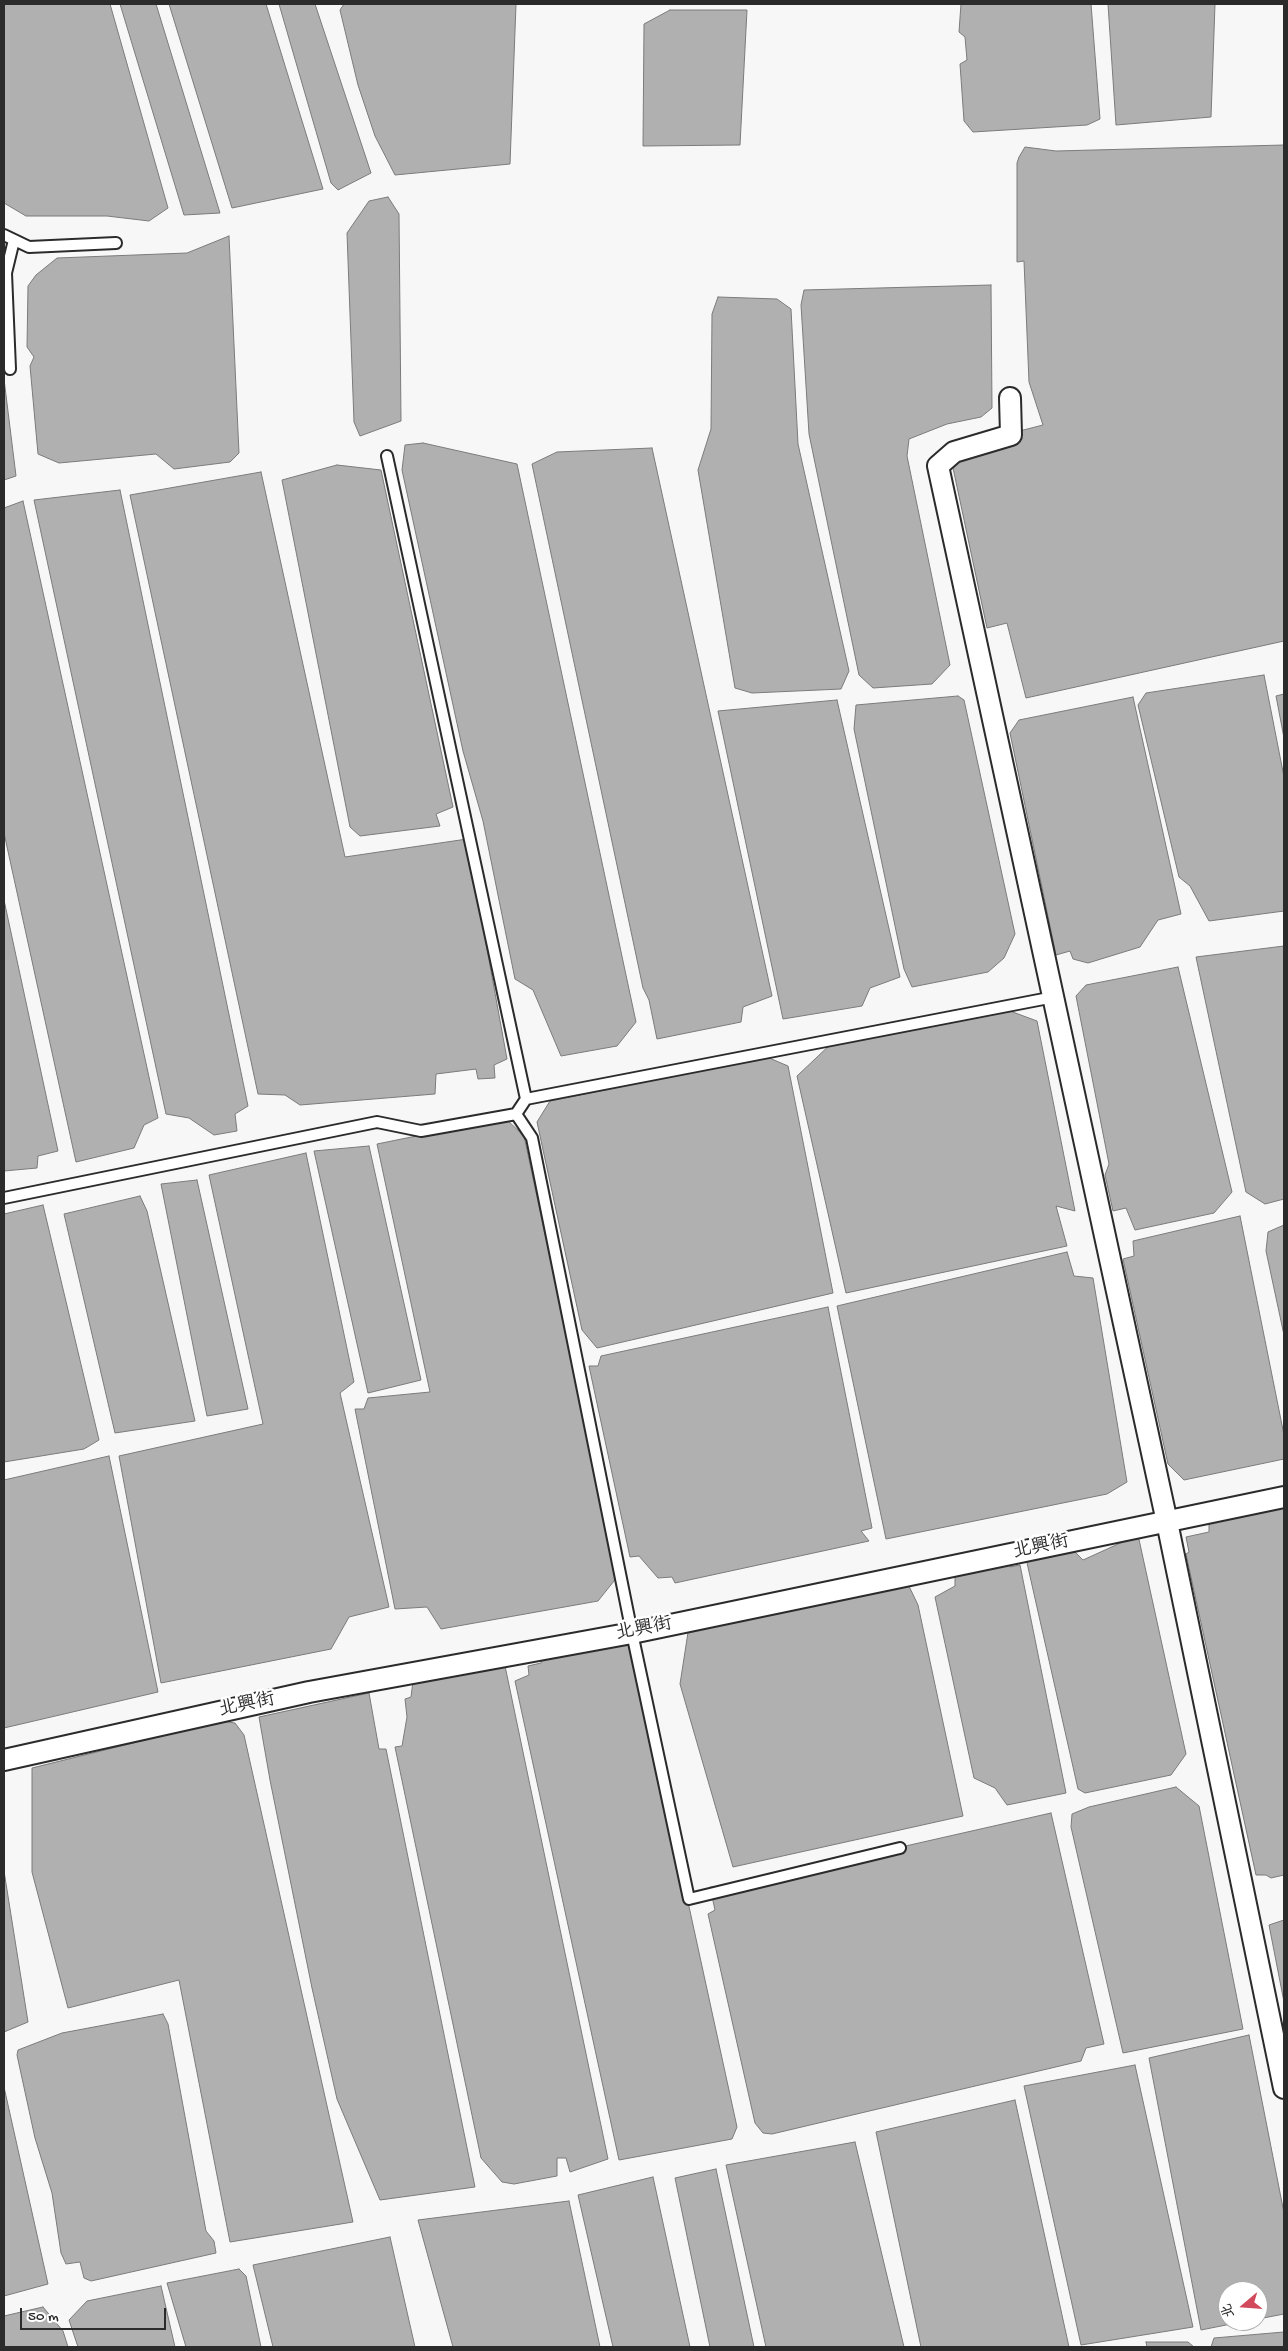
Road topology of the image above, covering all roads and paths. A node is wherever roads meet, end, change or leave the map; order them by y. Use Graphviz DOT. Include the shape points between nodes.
graph roads {
  1 [pos="4,235"];
  2 [pos="14,240"];
  3 [pos="116,243"];
  4 [pos="10,369"];
  5 [pos="1010,398"];
  6 [pos="388,456"];
  7 [pos="1054,997"];
  8 [pos="526,1099"];
  9 [pos="516,1114"];
  10 [pos="4,1198"];
  11 [pos="1284,1496"];
  12 [pos="1167,1522"];
  13 [pos="632,1633"];
  14 [pos="4,1760"];
  15 [pos="900,1848"];
  16 [pos="1284,2088"];
  1 -- 2 [label="lane"];
  2 -- 3 [label="lane" via="29,247"];
  2 -- 4 [label="lane" via="6,273"];
  5 -- 7 [label="street" via="1011,435 954,452 938,466"];
  6 -- 8 [label="lane"];
  7 -- 8 [label="lane"];
  7 -- 12 [label="street"];
  8 -- 9 [label="lane"];
  9 -- 10 [label="lane" via="422,1131 377,1122"];
  9 -- 13 [label="lane" via="532,1138"];
  11 -- 12 [label="street, 北興街"];
  12 -- 13 [label="street, 北興街"];
  12 -- 16 [label="street"];
  13 -- 14 [label="street, 北興街" via="309,1692"];
  13 -- 15 [label="lane" via="689,1899"];
}
